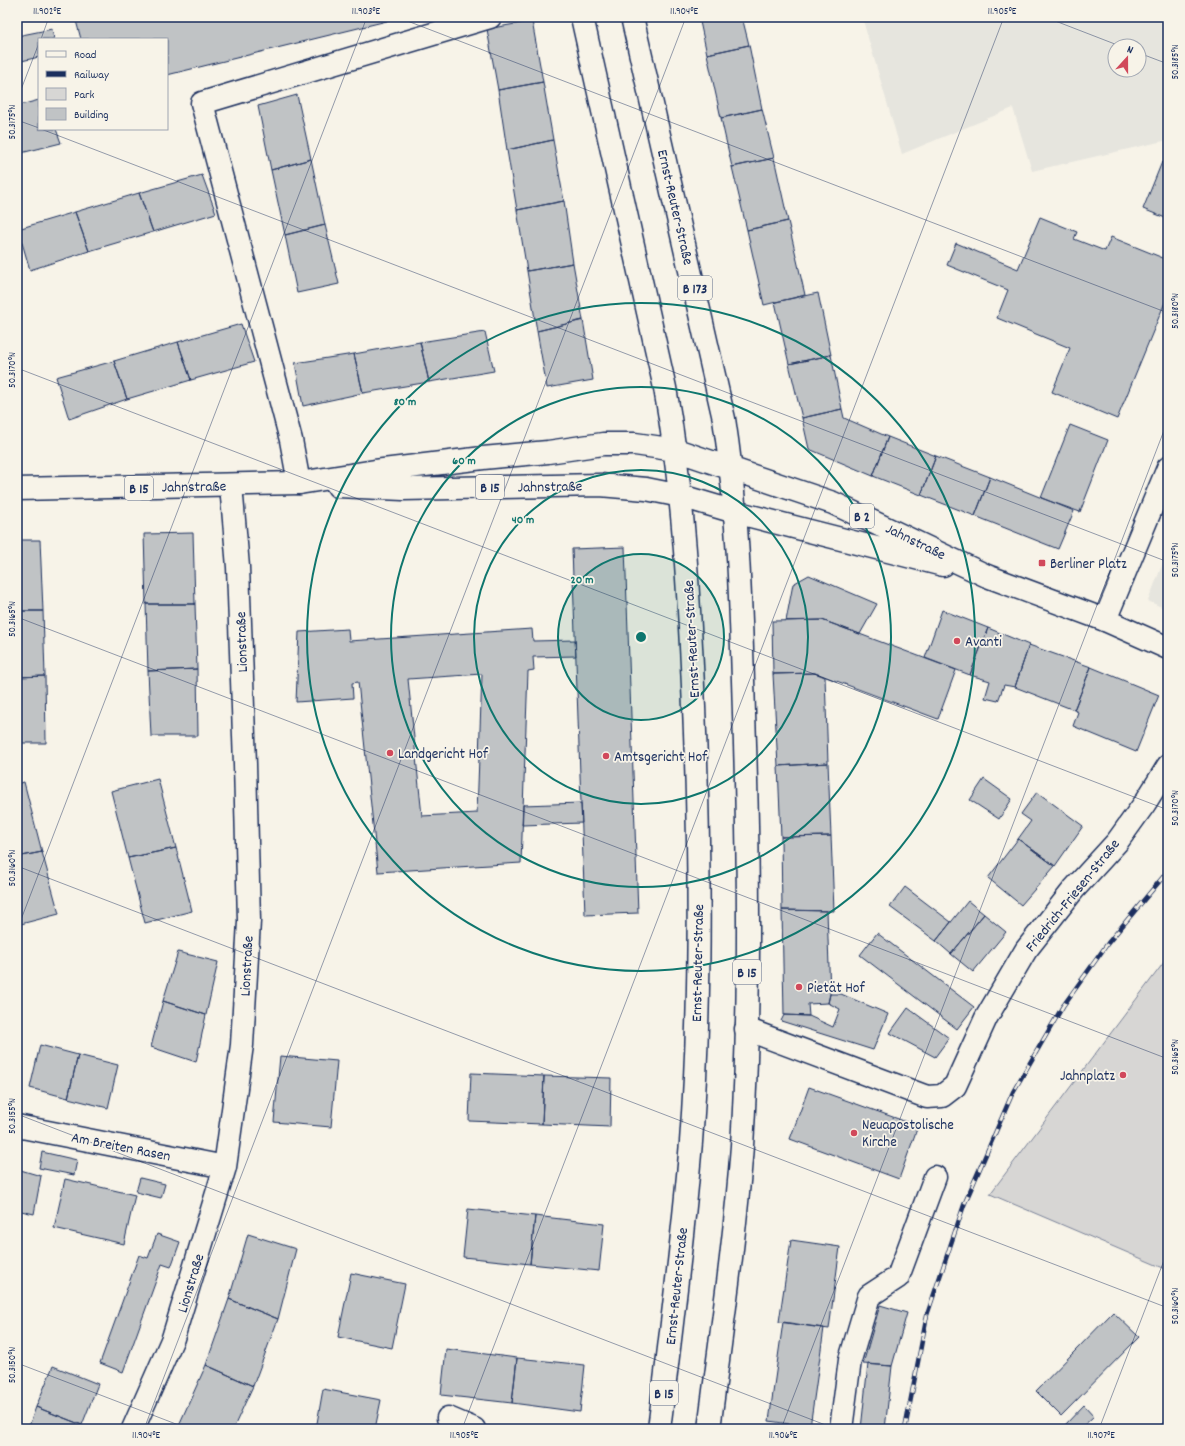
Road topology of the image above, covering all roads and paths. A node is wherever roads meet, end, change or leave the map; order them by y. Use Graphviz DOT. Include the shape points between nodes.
graph roads {
  1 [pos="490,17"];
  2 [pos="582,17"];
  3 [pos="632,17"];
  4 [pos="676,450"];
  5 [pos="731,468"];
  6 [pos="1168,468"];
  7 [pos="299,483"];
  8 [pos="231,485"];
  9 [pos="17,489"];
  10 [pos="681,496"];
  11 [pos="736,512"];
  12 [pos="987,576"];
  13 [pos="1104,620"];
  14 [pos="1168,648"];
  15 [pos="1168,766"];
  16 [pos="746,1029"];
  17 [pos="17,1126"];
  18 [pos="225,1167"];
  19 [pos="935,1177"];
  20 [pos="448,1418"];
  21 [pos="133,1429"];
  22 [pos="474,1429"];
  23 [pos="659,1429"];
  24 [pos="710,1429"];
  25 [pos="841,1429"];
  1 -- 7 [label="main road" via="202,103 291,440"];
  2 -- 4 [label="main road" via="665,388"];
  3 -- 5 [label="main road, Ernst-Reuter-Straße / B 173" via="714,369"];
  4 -- 5 [label="main road, B 15"];
  4 -- 7 [label="main road, Jahnstraße / B 15" via="634,444 603,444 383,470"];
  4 -- 10 [label="main road, B 15"];
  5 -- 11 [label="main road, B 15"];
  5 -- 12 [label="main road, Jahnstraße / B 2" via="833,502"];
  6 -- 13 [label="main road"];
  7 -- 8 [label="main road, Jahnstraße / B 15"];
  7 -- 10 [label="main road, Jahnstraße / B 15" via="403,489 618,486"];
  8 -- 9 [label="main road, Jahnstraße / B 15"];
  8 -- 18 [label="main road, Lionstraße" via="246,764 249,921 242,1045"];
  10 -- 11 [label="main road"];
  10 -- 23 [label="main road, Ernst-Reuter-Straße / B 15" via="689,589 696,764 697,993 691,1141"];
  11 -- 12 [label="main road, Jahnstraße / B 2"];
  11 -- 16 [label="main road, B 15" via="746,772"];
  12 -- 13 [label="main road, Jahnstraße / B 2"];
  13 -- 14 [label="main road, Jahnstraße / B 2"];
  15 -- 16 [label="main road, Friedrich-Friesen-Straße" via="1117,842 1074,889 1026,950 986,1018 955,1086 942,1096 927,1097"];
  16 -- 24 [label="main road, B 15" via="742,1146"];
  17 -- 18 [label="main road, Am Breiten Rasen"];
  18 -- 21 [label="main road, Lionstraße" via="173,1338"];
  19 -- 25 [label="main road" via="898,1277 869,1296 850,1360"];
  20 -- 22 [label="main road"];
}
